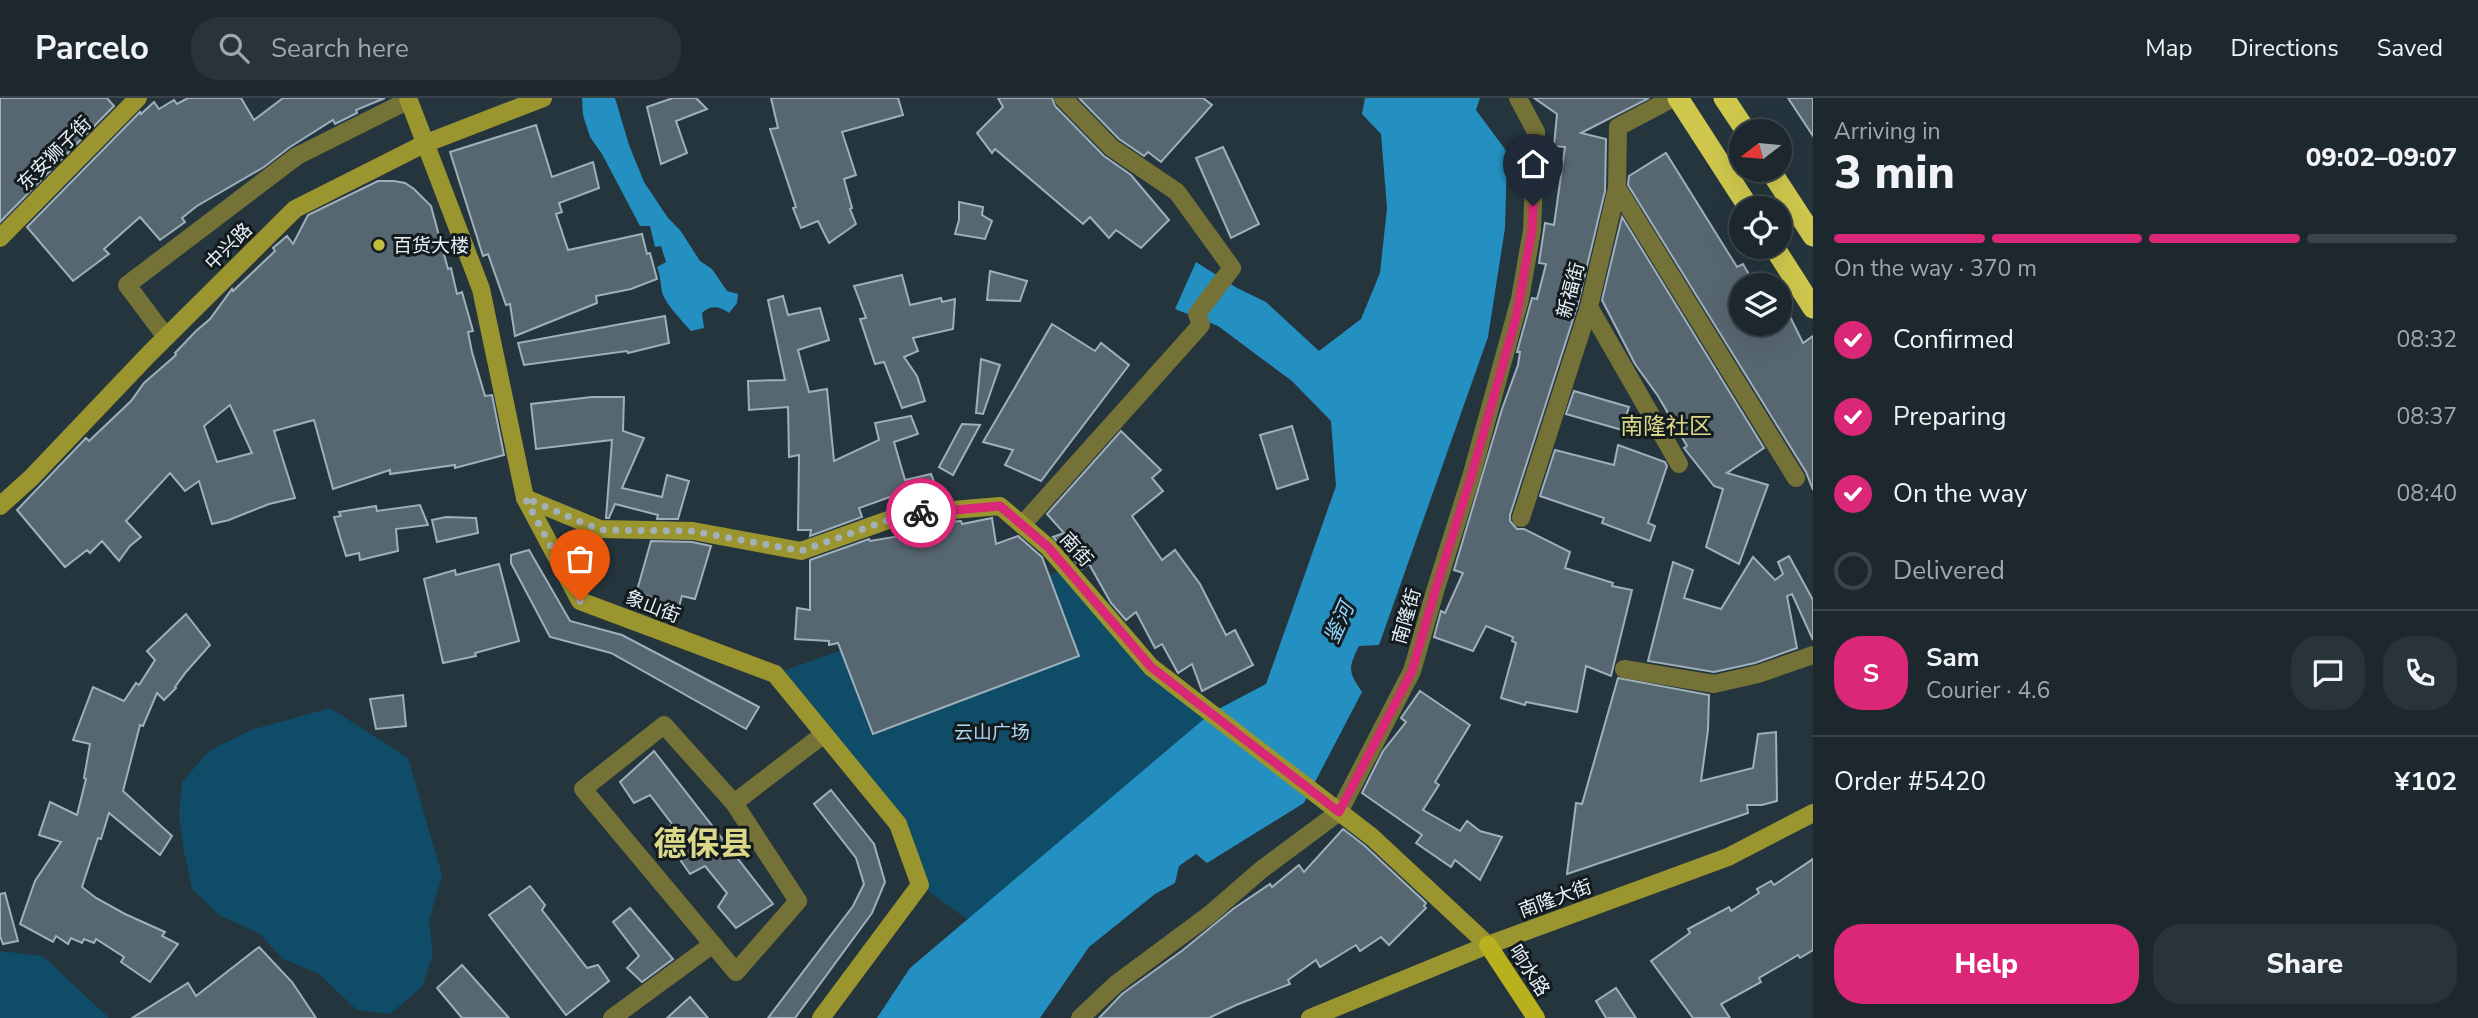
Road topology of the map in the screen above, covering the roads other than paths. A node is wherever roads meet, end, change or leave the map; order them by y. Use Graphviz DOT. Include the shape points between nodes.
graph roads {
  1 [pos="138,98"];
  2 [pos="543,98"];
  3 [pos="1063,98"];
  4 [pos="1518,98"];
  5 [pos="1675,98"];
  6 [pos="1724,98"];
  7 [pos="409,99"];
  8 [pos="1738,119"];
  9 [pos="424,144"];
  10 [pos="1778,182"];
  11 [pos="1617,188"];
  12 [pos="1741,196"];
  13 [pos="1813,236"];
  14 [pos="0,238"];
  15 [pos="1782,259"];
  16 [pos="1589,307"];
  17 [pos="1813,308"];
  18 [pos="166,337"];
  19 [pos="1679,464"];
  20 [pos="1796,478"];
  21 [pos="525,498"];
  22 [pos="0,506"];
  23 [pos="1521,518"];
  24 [pos="1022,525"];
  25 [pos="1813,655"];
  26 [pos="1624,668"];
  27 [pos="824,734"];
  28 [pos="734,803"];
  29 [pos="1339,812"];
  30 [pos="1813,813"];
  31 [pos="713,944"];
  32 [pos="1488,945"];
  33 [pos="612,1018"];
  34 [pos="821,1018"];
  35 [pos="1080,1018"];
  36 [pos="1310,1018"];
  37 [pos="1536,1018"];
  1 -- 14 [label="main road, 东安狮子街"];
  2 -- 9 [label="main road, 中兴路"];
  3 -- 24 [label="street" via="1112,148 1177,192 1232,268 1197,314 1200,325"];
  4 -- 29 [label="street, 南隆街" via="1536,132 1532,230 1520,299 1412,671"];
  5 -- 11 [label="street, 新福街" via="1618,127"];
  5 -- 12 [label="highway"];
  6 -- 8 [label="highway"];
  7 -- 9 [label="main road, 象山街"];
  7 -- 18 [label="street" via="297,156 127,285"];
  9 -- 18 [label="main road, 中兴路" via="295,209"];
  9 -- 21 [label="main road, 象山街" via="481,289"];
  10 -- 13 [label="highway"];
  11 -- 16 [label="street, 新福街"];
  11 -- 20 [label="street"];
  15 -- 17 [label="highway"];
  16 -- 19 [label="street"];
  16 -- 23 [label="street, 新福街"];
  18 -- 22 [label="main road, 中兴路"];
  21 -- 24 [label="main road, 南街" via="600,530 692,531 801,551 905,514 1000,506"];
  21 -- 27 [label="main road, 象山街" via="580,601 775,674"];
  24 -- 29 [label="main road, 南街" via="1048,547 1151,667"];
  25 -- 26 [label="street" via="1714,684"];
  27 -- 28 [label="street"];
  27 -- 34 [label="main road, 象山街" via="898,824 919,885"];
  28 -- 31 [label="street" via="798,901 736,972"];
  28 -- 31 [label="street" via="664,725 583,789"];
  29 -- 32 [label="main road, 南街"];
  29 -- 35 [label="street, 南隆街" via="1116,984"];
  30 -- 32 [label="main road, 南隆大街" via="1728,857"];
  31 -- 33 [label="street"];
  32 -- 36 [label="main road, 南隆大街"];
  32 -- 37 [label="main road, 响水路"];
}
